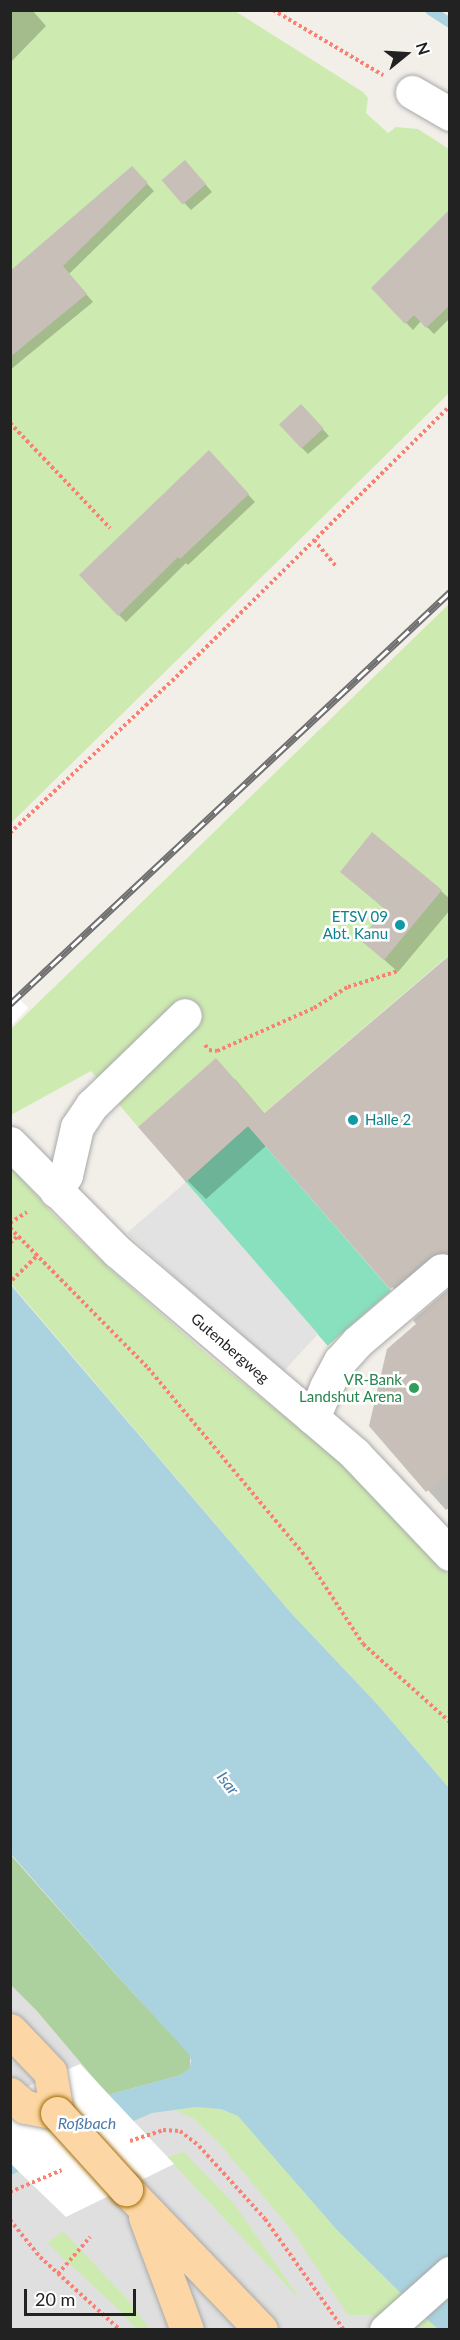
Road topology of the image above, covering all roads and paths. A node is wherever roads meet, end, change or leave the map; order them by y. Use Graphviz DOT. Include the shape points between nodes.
graph roads {
  1 [pos="273,10"];
  2 [pos="412,92"];
  3 [pos="450,114"];
  4 [pos="450,406"];
  5 [pos="10,423"];
  6 [pos="110,528"];
  7 [pos="314,540"];
  8 [pos="336,566"];
  9 [pos="10,833"];
  10 [pos="398,971"];
  11 [pos="185,1015"];
  12 [pos="10,1143"];
  13 [pos="56,1191"];
  14 [pos="10,1228"];
  15 [pos="18,1236"];
  16 [pos="10,1243"];
  17 [pos="38,1256"];
  18 [pos="442,1270"];
  19 [pos="10,1279"];
  20 [pos="313,1418"];
  21 [pos="450,1554"];
  22 [pos="450,1722"];
  23 [pos="10,2030"];
  24 [pos="10,2094"];
  25 [pos="57,2113"];
  26 [pos="219,2168"];
  27 [pos="27,2185"];
  28 [pos="10,2192"];
  29 [pos="133,2197"];
  30 [pos="10,2220"];
  31 [pos="90,2237"];
  32 [pos="450,2273"];
  33 [pos="58,2274"];
  34 [pos="386,2329"];
  35 [pos="120,2330"];
  36 [pos="187,2330"];
  37 [pos="261,2330"];
  38 [pos="345,2330"];
  1 -- 2 [label="path"];
  2 -- 3 [label="street"];
  4 -- 7 [label="path"];
  5 -- 6 [label="path"];
  7 -- 8 [label="path"];
  7 -- 9 [label="path"];
  10 -- 11 [label="path" via="348,987 314,1008 217,1051 209,1050"];
  11 -- 13 [label="street" via="92,1105 76,1127 66,1175"];
  12 -- 13 [label="street, Gutenbergweg"];
  13 -- 20 [label="street, Gutenbergweg" via="118,1252"];
  14 -- 15 [label="path"];
  15 -- 16 [label="path"];
  15 -- 17 [label="path"];
  17 -- 19 [label="path"];
  17 -- 22 [label="path" via="148,1368 306,1557 363,1644"];
  18 -- 20 [label="street" via="357,1341 340,1361"];
  20 -- 21 [label="street, Gutenbergweg" via="355,1454"];
  23 -- 25 [label="main road" via="50,2072"];
  24 -- 25 [label="main road" via="25,2107"];
  25 -- 29 [label="main road, bridge"];
  26 -- 38 [label="path" via="265,2219"];
  27 -- 28 [label="path"];
  29 -- 36 [label="main road"];
  29 -- 37 [label="main road"];
  30 -- 33 [label="path"];
  31 -- 33 [label="path"];
  32 -- 34 [label="street"];
  33 -- 35 [label="path"];
}
